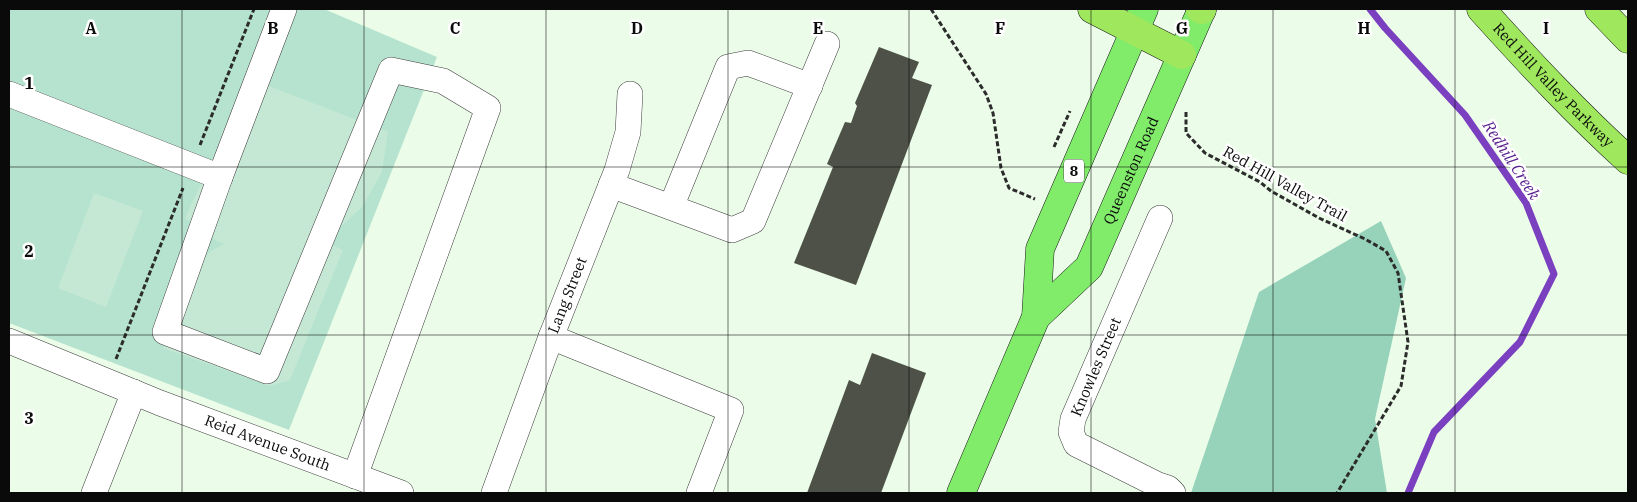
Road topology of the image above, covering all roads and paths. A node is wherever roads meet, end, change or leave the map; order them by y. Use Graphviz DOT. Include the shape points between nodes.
graph roads {
  1 [pos="254,9"];
  2 [pos="284,9"];
  3 [pos="931,9"];
  4 [pos="1092,9"];
  5 [pos="1202,9"];
  6 [pos="1481,9"];
  7 [pos="1599,9"];
  8 [pos="1138,20"];
  9 [pos="1628,39"];
  10 [pos="827,44"];
  11 [pos="1182,55"];
  12 [pos="810,86"];
  13 [pos="9,94"];
  14 [pos="630,94"];
  15 [pos="1205,153"];
  16 [pos="1628,160"];
  17 [pos="192,166"];
  18 [pos="220,177"];
  19 [pos="611,185"];
  20 [pos="1035,199"];
  21 [pos="671,207"];
  22 [pos="1160,218"];
  23 [pos="1036,317"];
  24 [pos="551,337"];
  25 [pos="9,341"];
  26 [pos="107,381"];
  27 [pos="134,392"];
  28 [pos="355,476"];
  29 [pos="94,493"];
  30 [pos="401,493"];
  31 [pos="494,493"];
  32 [pos="699,493"];
  33 [pos="961,493"];
  34 [pos="1173,493"];
  35 [pos="1337,493"];
  1 -- 17 [label="path"];
  2 -- 18 [label="street"];
  3 -- 20 [label="path" via="986,94 1008,188"];
  4 -- 8 [label="highway"];
  5 -- 11 [label="main road, Queenston Road / 8"];
  6 -- 16 [label="highway, Red Hill Valley Parkway"];
  7 -- 9 [label="highway"];
  8 -- 11 [label="highway"];
  8 -- 23 [label="main road, Queenston Road / 8" via="1040,249"];
  10 -- 12 [label="street"];
  11 -- 23 [label="main road, Queenston Road / 8" via="1089,267"];
  12 -- 21 [label="street" via="752,221 732,230"];
  12 -- 21 [label="street" via="748,63 728,67"];
  13 -- 17 [label="street"];
  14 -- 19 [label="street, Lang Street" via="628,132"];
  15 -- 35 [label="path, Red Hill Valley Trail" via="1319,218 1386,251 1398,274 1408,342 1401,386"];
  17 -- 18 [label="street"];
  17 -- 26 [label="path"];
  18 -- 28 [label="street" via="165,332 267,371 391,70 443,81 488,108"];
  19 -- 21 [label="street"];
  19 -- 24 [label="street, Lang Street"];
  22 -- 34 [label="street, Knowles Street" via="1073,419 1071,432 1076,444"];
  23 -- 33 [label="main road, Queenston Road / 8"];
  24 -- 31 [label="street, Lang Street"];
  24 -- 32 [label="street" via="731,410"];
  25 -- 26 [label="street, Reid Avenue South"];
  26 -- 27 [label="street, Reid Avenue South"];
  27 -- 28 [label="street, Reid Avenue South"];
  27 -- 29 [label="street"];
  28 -- 30 [label="street, Reid Avenue South"];
}
